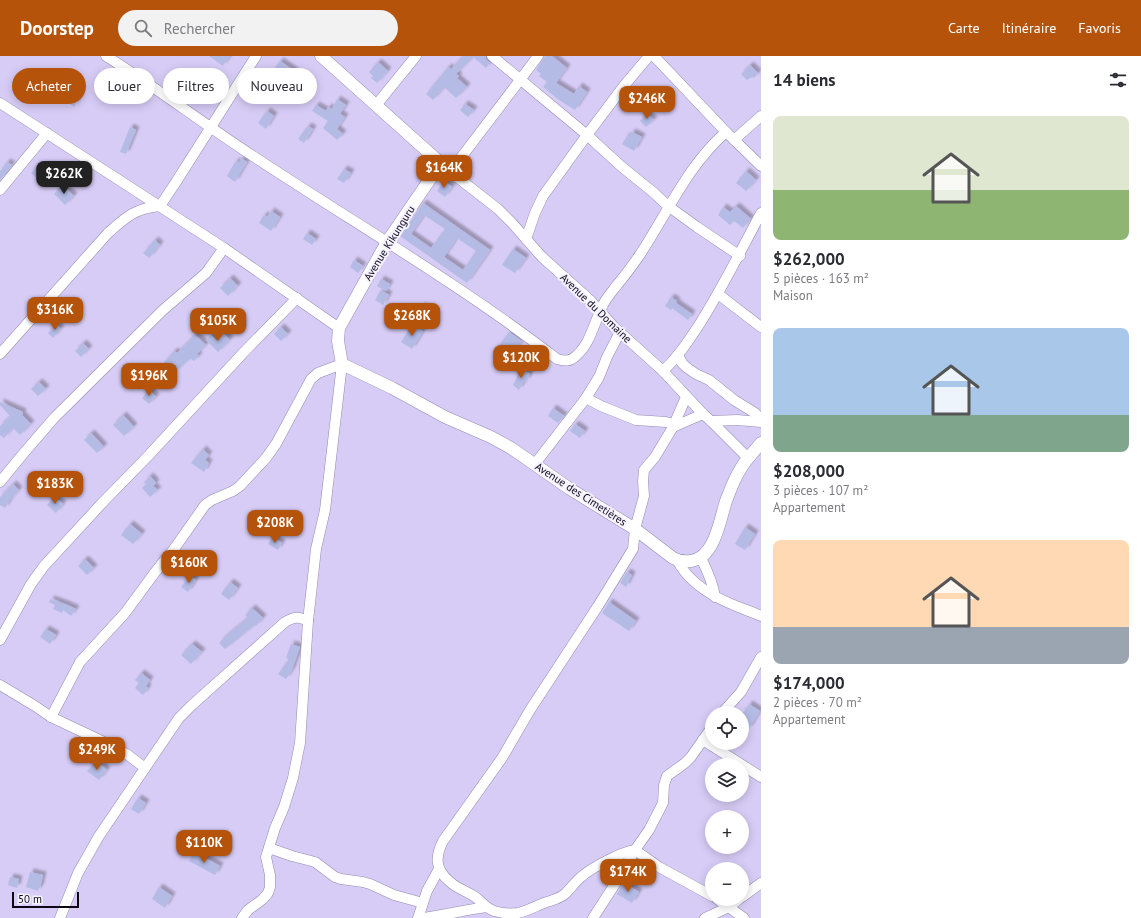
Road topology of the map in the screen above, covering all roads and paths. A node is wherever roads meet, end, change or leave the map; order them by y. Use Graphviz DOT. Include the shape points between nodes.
graph roads {
  1 [pos="106,56"];
  2 [pos="256,56"];
  3 [pos="321,56"];
  4 [pos="416,56"];
  5 [pos="492,56"];
  6 [pos="538,56"];
  7 [pos="649,56"];
  8 [pos="654,56"];
  9 [pos="520,80"];
  10 [pos="0,103"];
  11 [pos="377,104"];
  12 [pos="761,116"];
  13 [pos="210,127"];
  14 [pos="726,132"];
  15 [pos="47,133"];
  16 [pos="587,135"];
  17 [pos="734,140"];
  18 [pos="439,163"];
  19 [pos="761,166"];
  20 [pos="450,172"];
  21 [pos="0,190"];
  22 [pos="160,206"];
  23 [pos="668,206"];
  24 [pos="761,213"];
  25 [pos="526,239"];
  26 [pos="387,242"];
  27 [pos="224,248"];
  28 [pos="740,256"];
  29 [pos="718,294"];
  30 [pos="297,298"];
  31 [pos="600,312"];
  32 [pos="761,327"];
  33 [pos="339,328"];
  34 [pos="620,332"];
  35 [pos="0,354"];
  36 [pos="678,354"];
  37 [pos="342,364"];
  38 [pos="663,371"];
  39 [pos="686,397"];
  40 [pos="586,398"];
  41 [pos="703,414"];
  42 [pos="761,419"];
  43 [pos="711,421"];
  44 [pos="761,422"];
  45 [pos="673,427"];
  46 [pos="761,444"];
  47 [pos="748,458"];
  48 [pos="534,465"];
  49 [pos="0,482"];
  50 [pos="635,529"];
  51 [pos="650,541"];
  52 [pos="633,549"];
  53 [pos="701,558"];
  54 [pos="677,560"];
  55 [pos="715,597"];
  56 [pos="761,616"];
  57 [pos="308,621"];
  58 [pos="0,640"];
  59 [pos="761,657"];
  60 [pos="0,685"];
  61 [pos="728,706"];
  62 [pos="51,717"];
  63 [pos="704,740"];
  64 [pos="145,768"];
  65 [pos="761,777"];
  66 [pos="268,848"];
  67 [pos="635,850"];
  68 [pos="439,869"];
  69 [pos="761,883"];
  70 [pos="705,892"];
  71 [pos="749,892"];
  72 [pos="423,903"];
  73 [pos="486,907"];
  74 [pos="729,907"];
  75 [pos="245,917"];
  76 [pos="60,918"];
  77 [pos="418,918"];
  78 [pos="424,918"];
  79 [pos="593,918"];
  80 [pos="705,918"];
  81 [pos="744,918"];
  1 -- 13 [label="street"];
  2 -- 13 [label="street"];
  3 -- 11 [label="street"];
  4 -- 11 [label="street"];
  5 -- 9 [label="street"];
  6 -- 9 [label="street"];
  7 -- 16 [label="street"];
  8 -- 14 [label="street"];
  9 -- 16 [label="street"];
  9 -- 20 [label="street"];
  10 -- 15 [label="street"];
  11 -- 18 [label="street"];
  12 -- 17 [label="street"];
  13 -- 22 [label="street"];
  13 -- 26 [label="street"];
  14 -- 17 [label="street"];
  14 -- 23 [label="street" via="708,149"];
  15 -- 21 [label="street"];
  15 -- 22 [label="street"];
  16 -- 23 [label="street"];
  16 -- 25 [label="street" via="544,196"];
  17 -- 19 [label="street"];
  18 -- 20 [label="street, Avenue du Domaine"];
  18 -- 26 [label="street, Avenue Kikunguru"];
  20 -- 25 [label="street, Avenue du Domaine" via="498,209"];
  22 -- 27 [label="street"];
  22 -- 35 [label="street" via="136,211 108,233"];
  23 -- 28 [label="street"];
  23 -- 31 [label="street" via="639,256"];
  24 -- 28 [label="street"];
  25 -- 31 [label="street, Avenue du Domaine"];
  26 -- 31 [label="street" via="557,359 564,361 576,356 586,344"];
  26 -- 33 [label="street, Avenue Kikunguru"];
  27 -- 30 [label="street"];
  27 -- 49 [label="street" via="206,273 163,310 54,418"];
  28 -- 29 [label="street"];
  29 -- 32 [label="street"];
  29 -- 36 [label="street"];
  30 -- 33 [label="street"];
  30 -- 58 [label="street" via="44,566"];
  31 -- 34 [label="street, Avenue du Domaine"];
  33 -- 37 [label="street, Avenue Kikunguru" via="338,341"];
  34 -- 38 [label="street, Avenue du Domaine"];
  34 -- 40 [label="street"];
  36 -- 38 [label="street"];
  36 -- 42 [label="street" via="686,367 709,380"];
  37 -- 48 [label="street, Avenue des Cimetières" via="445,417 491,436"];
  37 -- 57 [label="street"];
  37 -- 62 [label="street" via="318,373 311,379 271,452 245,482 233,492 205,505 125,612 80,662"];
  38 -- 39 [label="street, Avenue du Domaine"];
  39 -- 41 [label="street, Avenue du Domaine"];
  39 -- 45 [label="street"];
  40 -- 45 [label="street" via="626,417 666,422"];
  40 -- 48 [label="street"];
  41 -- 43 [label="street, Avenue du Domaine"];
  41 -- 45 [label="street"];
  43 -- 44 [label="street"];
  43 -- 47 [label="street, Avenue du Domaine"];
  45 -- 50 [label="street" via="644,470 644,496"];
  46 -- 47 [label="street"];
  47 -- 53 [label="street" via="726,500 715,537"];
  48 -- 50 [label="street, Avenue des Cimetières"];
  50 -- 51 [label="street, Avenue des Cimetières"];
  50 -- 52 [label="street"];
  51 -- 52 [label="street"];
  51 -- 54 [label="street, Avenue des Cimetières"];
  52 -- 68 [label="street" via="502,758 443,841 438,850"];
  53 -- 54 [label="street" via="686,562"];
  53 -- 55 [label="street" via="710,577"];
  54 -- 55 [label="street" via="689,578"];
  55 -- 56 [label="street"];
  57 -- 64 [label="street" via="301,617 292,618 278,627 192,704 179,718"];
  57 -- 66 [label="street" via="300,743 294,778"];
  59 -- 61 [label="street" via="741,692"];
  60 -- 62 [label="street"];
  62 -- 64 [label="street" via="106,743"];
  63 -- 65 [label="street"];
  63 -- 67 [label="street" via="685,763 667,776 663,804"];
  64 -- 76 [label="street" via="99,836 78,873"];
  66 -- 72 [label="street" via="316,862 335,877 370,884 394,895"];
  66 -- 75 [label="street" via="266,857 270,887 268,893 248,910"];
  67 -- 70 [label="street" via="659,867"];
  67 -- 73 [label="street" via="582,876 558,898 519,912 494,911"];
  67 -- 79 [label="street"];
  68 -- 72 [label="street" via="432,879"];
  68 -- 73 [label="street" via="454,886 472,894"];
  69 -- 71 [label="street"];
  72 -- 77 [label="street"];
  73 -- 78 [label="street"];
  74 -- 80 [label="street"];
  74 -- 81 [label="street"];
}
